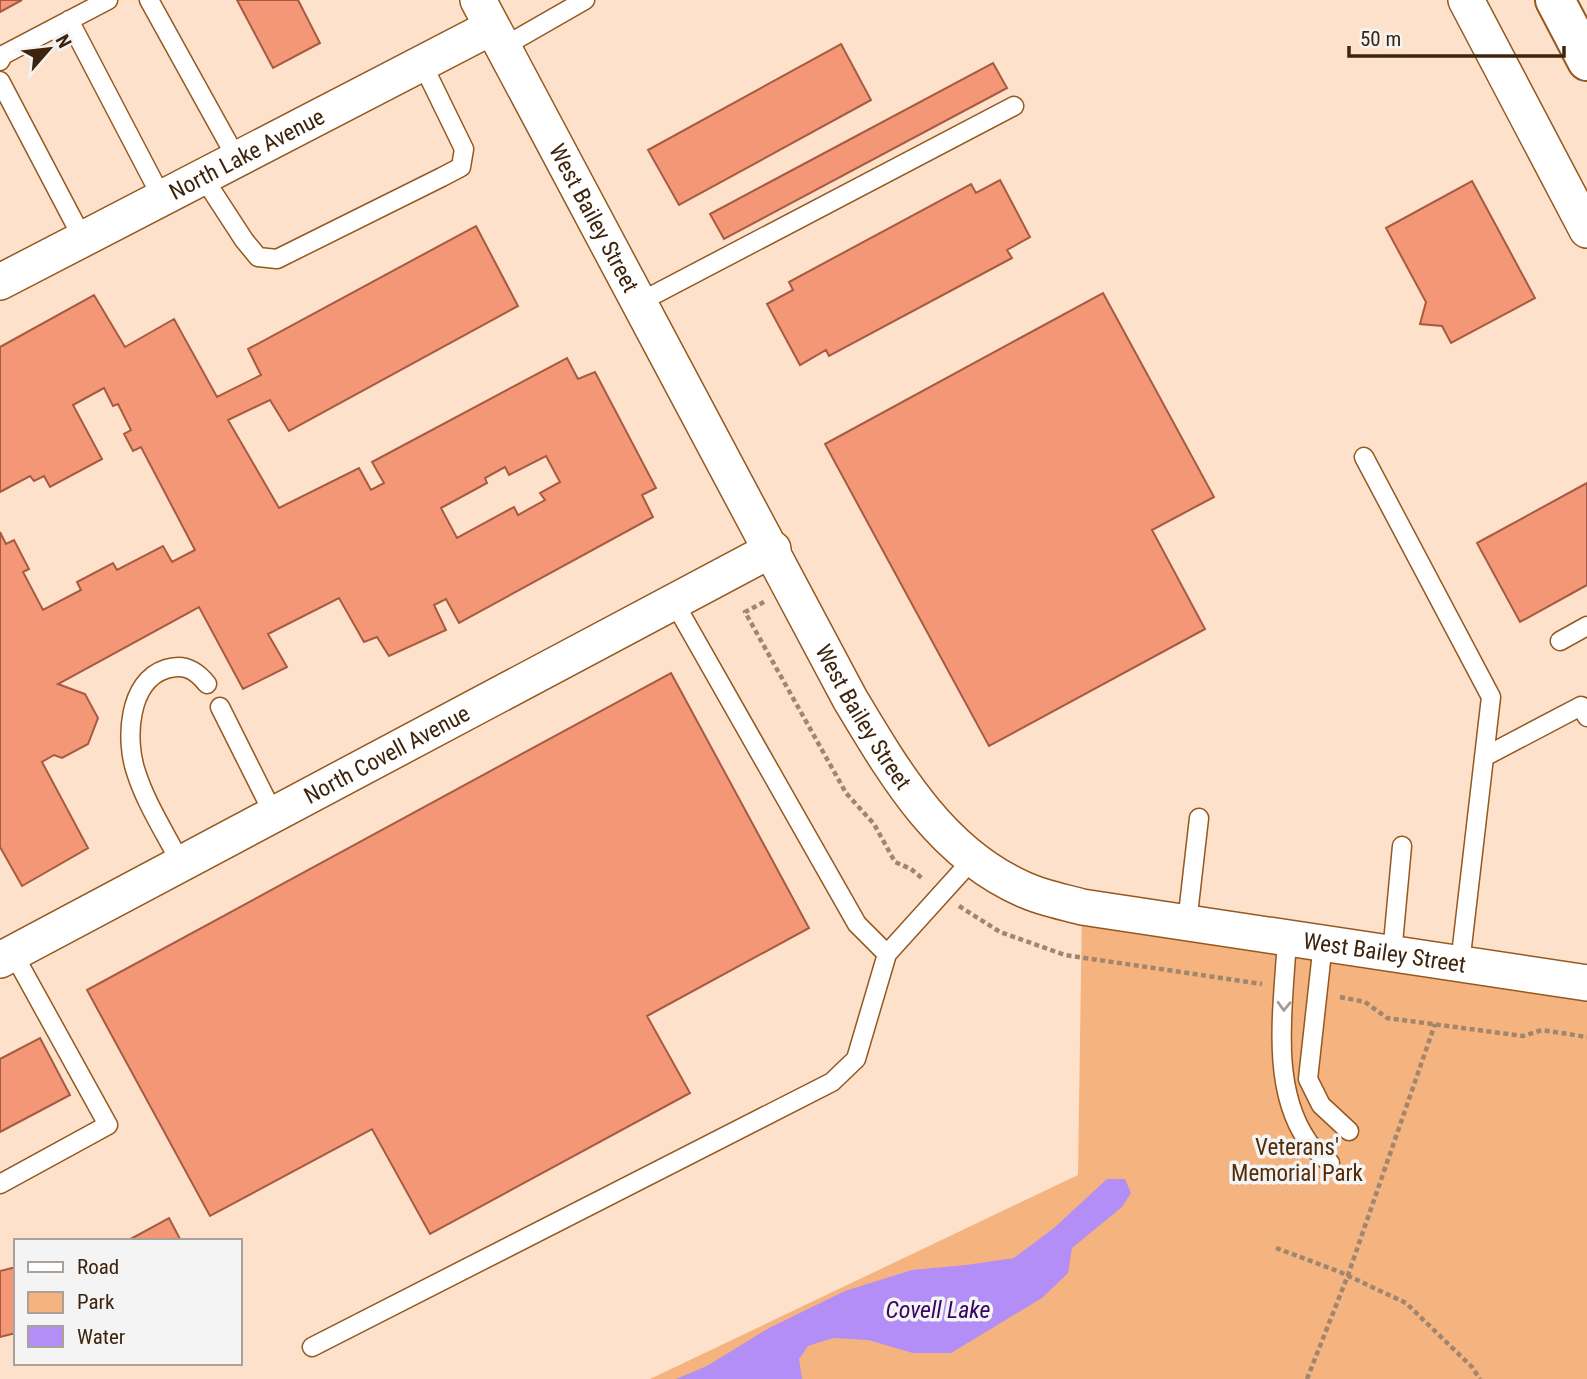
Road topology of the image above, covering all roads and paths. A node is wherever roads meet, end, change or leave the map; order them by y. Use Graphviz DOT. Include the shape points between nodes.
graph roads {
  1 [pos="108,0"];
  2 [pos="149,0"];
  3 [pos="585,0"];
  4 [pos="1466,0"];
  5 [pos="1555,0"];
  6 [pos="69,20"];
  7 [pos="491,24"];
  8 [pos="0,61"];
  9 [pos="1587,61"];
  10 [pos="422,63"];
  11 [pos="0,81"];
  12 [pos="1014,106"];
  13 [pos="237,159"];
  14 [pos="203,177"];
  15 [pos="162,198"];
  16 [pos="1587,230"];
  17 [pos="83,239"];
  18 [pos="0,282"];
  19 [pos="640,302"];
  20 [pos="1364,457"];
  21 [pos="773,549"];
  22 [pos="674,602"];
  23 [pos="1587,626"];
  24 [pos="1560,641"];
  25 [pos="207,684"];
  26 [pos="220,707"];
  27 [pos="1587,717"];
  28 [pos="1484,757"];
  29 [pos="274,815"];
  30 [pos="1199,818"];
  31 [pos="1402,846"];
  32 [pos="972,860"];
  33 [pos="181,864"];
  34 [pos="1187,923"];
  35 [pos="1287,938"];
  36 [pos="1323,943"];
  37 [pos="887,954"];
  38 [pos="1392,954"];
  39 [pos="7,957"];
  40 [pos="1460,964"];
  41 [pos="1587,983"];
  42 [pos="1436,1024"];
  43 [pos="1349,1131"];
  44 [pos="1330,1163"];
  45 [pos="0,1184"];
  46 [pos="1276,1248"];
  47 [pos="1348,1275"];
  48 [pos="312,1348"];
  49 [pos="1307,1379"];
  50 [pos="1480,1379"];
  1 -- 6 [label="lane"];
  2 -- 13 [label="lane"];
  3 -- 7 [label="lane"];
  4 -- 16 [label="street"];
  5 -- 9 [label="highway"];
  6 -- 8 [label="lane" via="3,55"];
  6 -- 15 [label="lane"];
  7 -- 10 [label="street, North Lake Avenue"];
  7 -- 19 [label="street, West Bailey Street"];
  10 -- 13 [label="street, North Lake Avenue"];
  10 -- 14 [label="lane" via="464,149 461,167 442,177 277,259 258,257"];
  11 -- 17 [label="lane"];
  12 -- 19 [label="lane"];
  13 -- 14 [label="street, North Lake Avenue"];
  14 -- 15 [label="street, North Lake Avenue"];
  15 -- 17 [label="street, North Lake Avenue"];
  17 -- 18 [label="street, North Lake Avenue"];
  19 -- 21 [label="street, West Bailey Street"];
  20 -- 28 [label="lane" via="1491,696"];
  21 -- 22 [label="street, North Covell Avenue"];
  21 -- 32 [label="street, West Bailey Street" via="850,699 904,786 946,837"];
  22 -- 29 [label="street, North Covell Avenue"];
  22 -- 37 [label="lane" via="857,924"];
  23 -- 24 [label="lane"];
  25 -- 33 [label="lane" via="189,667 176,666 149,677 135,699 131,741 135,771"];
  26 -- 29 [label="lane"];
  27 -- 28 [label="lane" via="1581,706"];
  28 -- 40 [label="lane"];
  29 -- 33 [label="street, North Covell Avenue"];
  30 -- 34 [label="lane"];
  31 -- 38 [label="lane"];
  32 -- 34 [label="street, West Bailey Street" via="1027,891 1082,907"];
  32 -- 37 [label="lane"];
  33 -- 39 [label="street, North Covell Avenue"];
  34 -- 35 [label="street, West Bailey Street"];
  35 -- 36 [label="street, West Bailey Street"];
  35 -- 44 [label="lane, one-way" via="1282,1052 1287,1100 1307,1142"];
  36 -- 38 [label="street, West Bailey Street"];
  36 -- 43 [label="lane" via="1308,1079 1321,1105"];
  37 -- 48 [label="lane" via="856,1059 832,1082"];
  38 -- 40 [label="street, West Bailey Street"];
  39 -- 45 [label="lane" via="108,1125"];
  40 -- 41 [label="street, West Bailey Street"];
  42 -- 47 [label="path"];
  46 -- 47 [label="path"];
  47 -- 49 [label="path"];
  47 -- 50 [label="path" via="1406,1303"];
}
